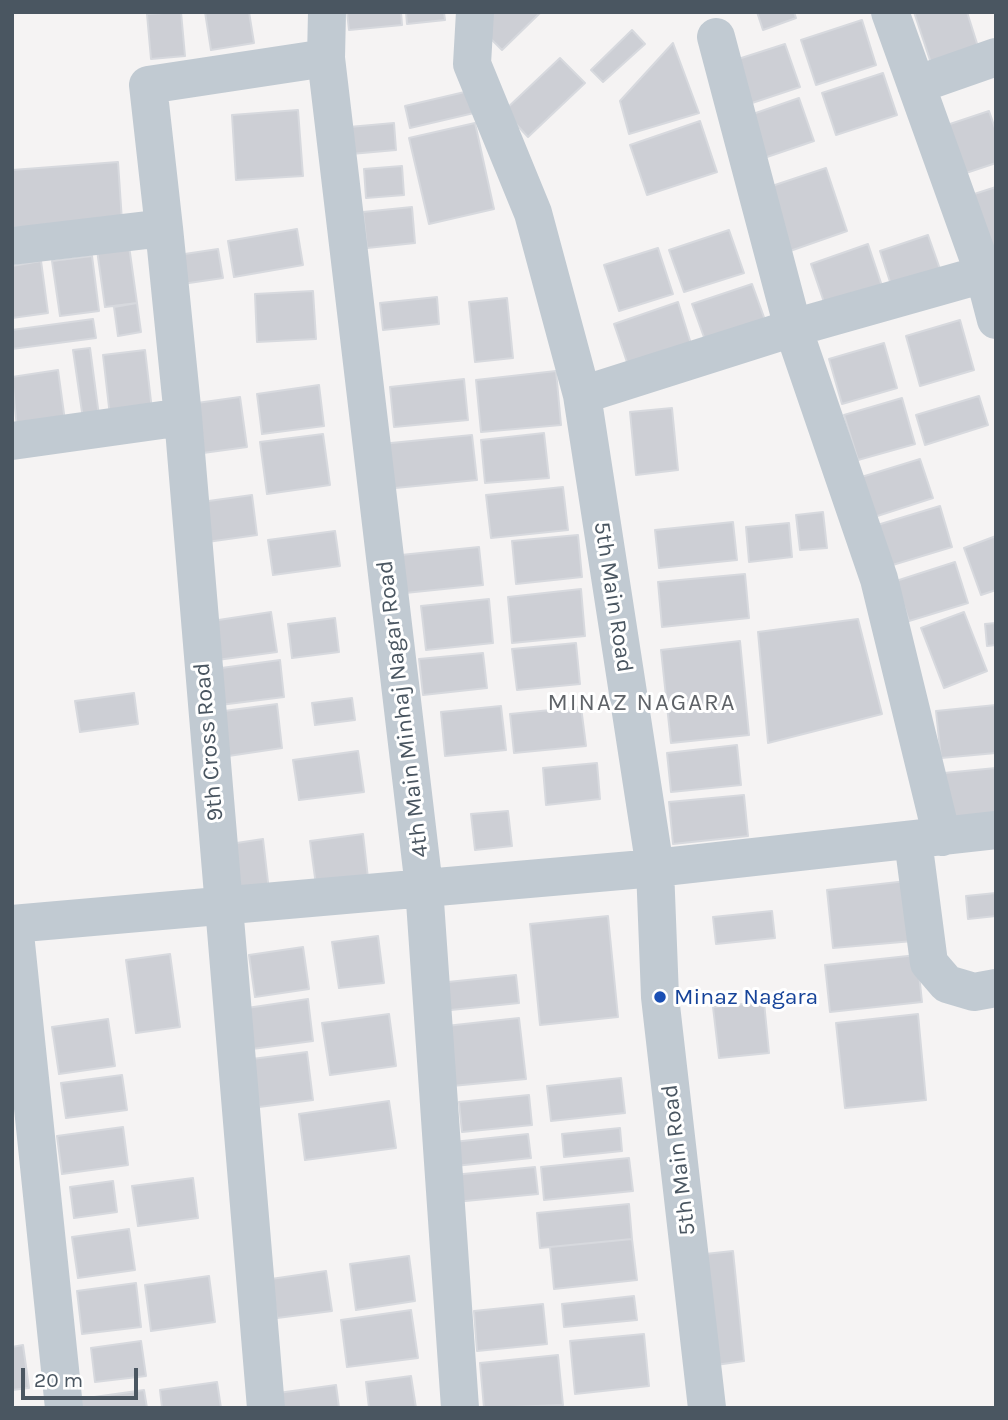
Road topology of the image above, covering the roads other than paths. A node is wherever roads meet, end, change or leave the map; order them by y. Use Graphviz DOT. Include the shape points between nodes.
graph roads {
  1 [pos="327,12"];
  2 [pos="475,12"];
  3 [pos="890,12"];
  4 [pos="716,37"];
  5 [pos="996,57"];
  6 [pos="326,58"];
  7 [pos="916,85"];
  8 [pos="163,228"];
  9 [pos="12,246"];
  10 [pos="990,272"];
  11 [pos="996,320"];
  12 [pos="793,328"];
  13 [pos="582,395"];
  14 [pos="183,417"];
  15 [pos="12,441"];
  16 [pos="996,830"];
  17 [pos="928,838"];
  18 [pos="655,868"];
  19 [pos="424,887"];
  20 [pos="222,905"];
  21 [pos="13,924"];
  22 [pos="996,988"];
  23 [pos="64,1408"];
  24 [pos="266,1408"];
  25 [pos="460,1408"];
  26 [pos="707,1408"];
  1 -- 6 [label="street, 4th Main Minhaj Nagar Road"];
  2 -- 13 [label="street, 5th Main Road" via="472,64 533,212"];
  3 -- 7 [label="street"];
  4 -- 12 [label="street"];
  5 -- 7 [label="street"];
  6 -- 8 [label="street, 9th Cross Road" via="148,85"];
  6 -- 19 [label="street, 4th Main Minhaj Nagar Road"];
  7 -- 10 [label="street"];
  8 -- 9 [label="street"];
  8 -- 14 [label="street, 9th Cross Road"];
  10 -- 11 [label="street"];
  10 -- 12 [label="street"];
  12 -- 13 [label="street"];
  12 -- 17 [label="street" via="879,579"];
  13 -- 18 [label="street, 5th Main Road"];
  14 -- 15 [label="street"];
  14 -- 20 [label="street, 9th Cross Road"];
  16 -- 17 [label="street"];
  17 -- 18 [label="street"];
  17 -- 22 [label="street" via="929,963 947,984 974,992"];
  18 -- 19 [label="street"];
  18 -- 26 [label="street, 5th Main Road" via="660,997"];
  19 -- 20 [label="street"];
  19 -- 25 [label="street, 4th Main Minhaj Nagar Road"];
  20 -- 21 [label="street"];
  20 -- 24 [label="street, 9th Cross Road"];
  21 -- 23 [label="street"];
}
